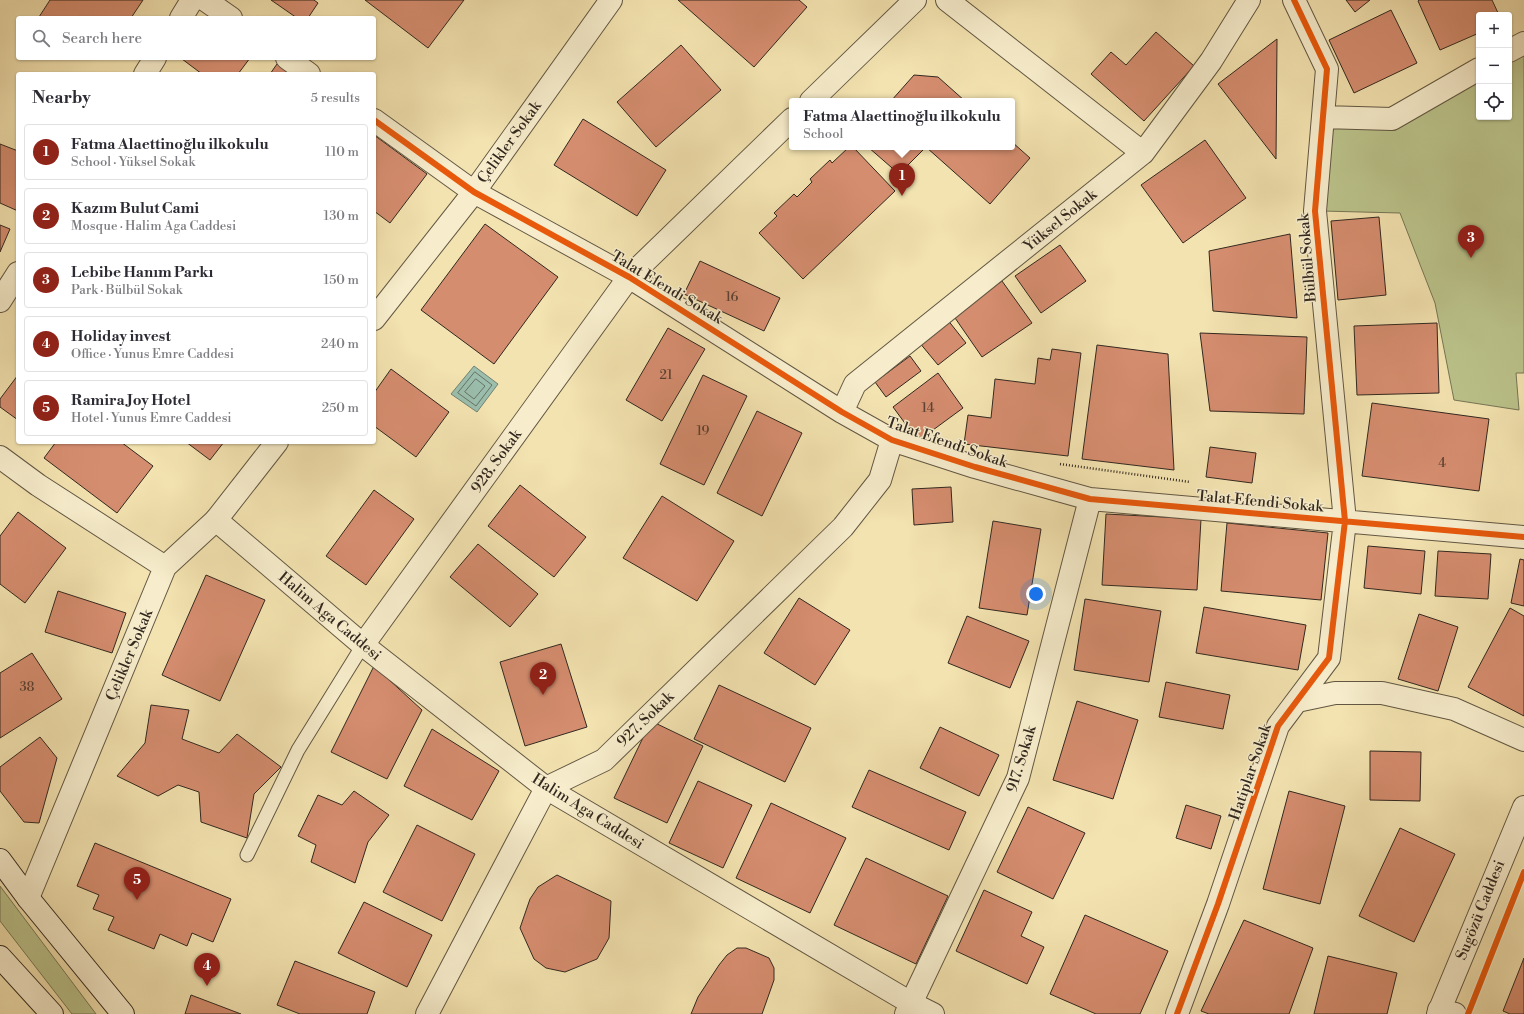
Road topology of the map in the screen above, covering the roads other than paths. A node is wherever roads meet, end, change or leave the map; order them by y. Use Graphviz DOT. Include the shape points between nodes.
graph roads {
  1 [pos="192,0"];
  2 [pos="205,0"];
  3 [pos="611,0"];
  4 [pos="915,0"];
  5 [pos="947,0"];
  6 [pos="1249,0"];
  7 [pos="1294,0"];
  8 [pos="182,16"];
  9 [pos="228,16"];
  10 [pos="1524,42"];
  11 [pos="1512,49"];
  12 [pos="154,60"];
  13 [pos="290,60"];
  14 [pos="1476,70"];
  15 [pos="146,72"];
  16 [pos="306,72"];
  17 [pos="814,98"];
  18 [pos="1323,116"];
  19 [pos="376,121"];
  20 [pos="789,122"];
  21 [pos="1143,154"];
  22 [pos="474,192"];
  23 [pos="16,276"];
  24 [pos="629,277"];
  25 [pos="0,301"];
  26 [pos="376,316"];
  27 [pos="842,412"];
  28 [pos="892,440"];
  29 [pos="276,444"];
  30 [pos="0,457"];
  31 [pos="1090,499"];
  32 [pos="216,520"];
  33 [pos="1345,521"];
  34 [pos="1524,537"];
  35 [pos="165,566"];
  36 [pos="363,645"];
  37 [pos="1297,701"];
  38 [pos="1524,740"];
  39 [pos="546,788"];
  40 [pos="1522,816"];
  41 [pos="247,855"];
  42 [pos="0,860"];
  43 [pos="28,898"];
  44 [pos="0,957"];
  45 [pos="909,1009"];
  46 [pos="50,1013"];
  47 [pos="1444,1013"];
  48 [pos="123,1014"];
  49 [pos="427,1014"];
  50 [pos="933,1014"];
  51 [pos="1177,1014"];
  1 -- 8 [label="street"];
  2 -- 9 [label="street"];
  3 -- 22 [label="street, Çelikler Sokak"];
  4 -- 17 [label="street"];
  5 -- 21 [label="street"];
  6 -- 21 [label="street, Yüksel Sokak" via="1211,61"];
  7 -- 18 [label="street, Bülbül Sokak" via="1327,70"];
  10 -- 11 [label="street"];
  12 -- 15 [label="street"];
  13 -- 16 [label="street"];
  14 -- 18 [label="street" via="1392,119"];
  18 -- 33 [label="street, Bülbül Sokak" via="1315,211"];
  19 -- 22 [label="street, Talat Efendi Sokak"];
  20 -- 24 [label="street, 928. Sokak"];
  21 -- 27 [label="street, Yüksel Sokak" via="855,384"];
  22 -- 24 [label="street, Talat Efendi Sokak"];
  22 -- 26 [label="street, Çelikler Sokak"];
  23 -- 25 [label="street"];
  24 -- 27 [label="street, Talat Efendi Sokak"];
  24 -- 36 [label="street, 928. Sokak"];
  27 -- 28 [label="street, Talat Efendi Sokak"];
  28 -- 31 [label="street, Talat Efendi Sokak" via="975,467"];
  28 -- 39 [label="street, 927. Sokak" via="880,480 843,528 604,760"];
  29 -- 32 [label="street, Çelikler Sokak"];
  30 -- 35 [label="street" via="38,486"];
  31 -- 33 [label="street, Talat Efendi Sokak"];
  31 -- 45 [label="street, 917. Sokak" via="1018,778"];
  32 -- 35 [label="street, Çelikler Sokak"];
  32 -- 36 [label="street, Halim Aga Caddesi"];
  33 -- 34 [label="street, Talat Efendi Sokak"];
  33 -- 37 [label="street, Hatiplar Sokak" via="1329,658"];
  35 -- 43 [label="street, Çelikler Sokak"];
  36 -- 39 [label="street, Halim Aga Caddesi"];
  36 -- 41 [label="lane" via="298,750"];
  37 -- 38 [label="street" via="1335,693 1382,693 1454,709"];
  37 -- 51 [label="street, Hatiplar Sokak" via="1278,726 1218,904"];
  39 -- 45 [label="street, Halim Aga Caddesi"];
  39 -- 49 [label="street"];
  40 -- 47 [label="street, Sugözü Caddesi"];
  42 -- 43 [label="street"];
  43 -- 48 [label="street"];
  44 -- 46 [label="street"];
  45 -- 50 [label="street, Halim Aga Caddesi"];
}
